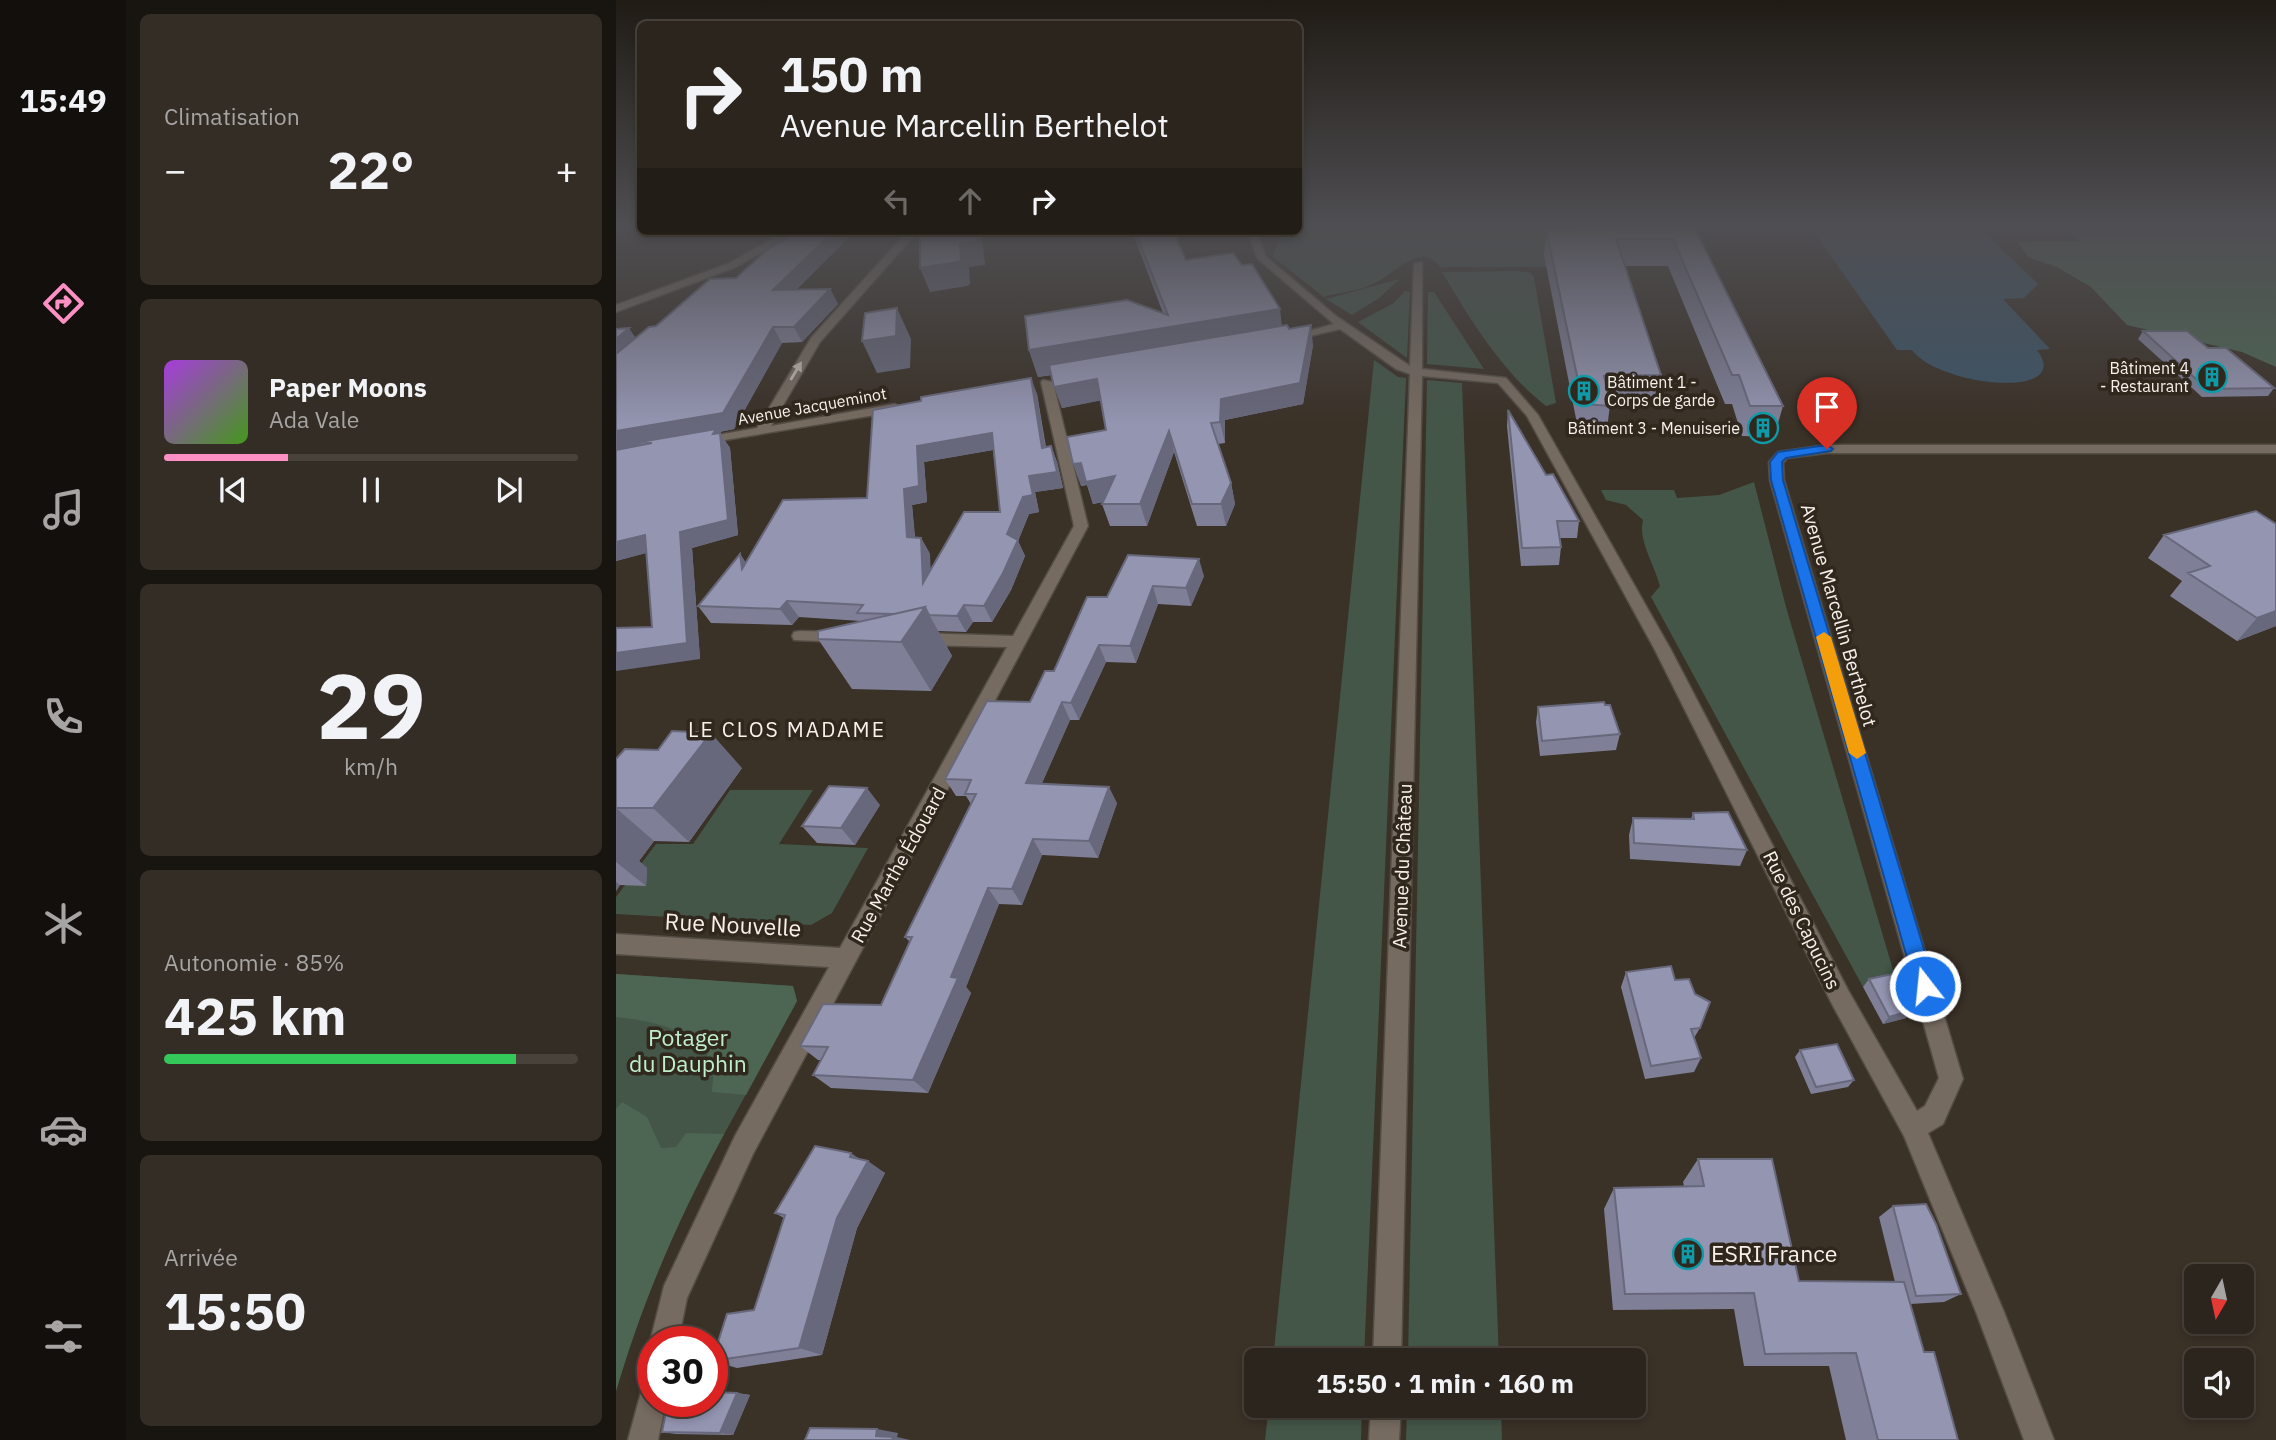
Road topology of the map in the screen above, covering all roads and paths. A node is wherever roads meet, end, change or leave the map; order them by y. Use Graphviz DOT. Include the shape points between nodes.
graph roads {
  1 [pos="661,292"];
  2 [pos="858,292"];
  3 [pos="1303,292"];
  4 [pos="1418,292"];
  5 [pos="616,309"];
  6 [pos="1343,326"];
  7 [pos="1271,343"];
  8 [pos="1417,372"];
  9 [pos="1046,382"];
  10 [pos="911,405"];
  11 [pos="763,431"];
  12 [pos="682,445"];
  13 [pos="2276,449"];
  14 [pos="800,636"];
  15 [pos="855,638"];
  16 [pos="896,639"];
  17 [pos="1018,642"];
  18 [pos="616,944"];
  19 [pos="847,958"];
  20 [pos="1913,1128"];
  21 [pos="667,1326"];
  22 [pos="1387,1348"];
  23 [pos="648,1417"];
  24 [pos="1385,1418"];
  25 [pos="643,1440"];
  26 [pos="1384,1440"];
  27 [pos="2039,1440"];
  1 -- 5 [label="street"];
  11 -- 2 [label="street, one-way" via="815,340"];
  3 -- 6 [label="street, Rue des Capucins"];
  4 -- 8 [label="street, Avenue du Château"];
  6 -- 7 [label="street"];
  6 -- 8 [label="street, Rue des Capucins" via="1399,367"];
  8 -- 20 [label="street, Rue des Capucins" via="1502,380 1531,415 1663,650 1840,997"];
  8 -- 22 [label="street, Avenue du Château"];
  9 -- 17 [label="street, Rue Marthe Édouard" via="1082,526"];
  10 -- 11 [label="street, Avenue Jacqueminot"];
  11 -- 12 [label="street, Avenue Jacqueminot"];
  13 -- 20 [label="street, Avenue Marcellin Berthelot" via="1827,449 1792,452 1776,462 1777,480 1951,1079 1934,1115"];
  14 -- 15 [label="street"];
  16 -- 17 [label="street"];
  17 -- 19 [label="street, Rue Marthe Édouard"];
  18 -- 19 [label="street, Rue Nouvelle"];
  19 -- 21 [label="street, Rue Marthe Édouard" via="744,1145 674,1296"];
  20 -- 27 [label="street, Rue des Capucins"];
  23 -- 25 [label="street"];
  24 -- 26 [label="street"];
}
